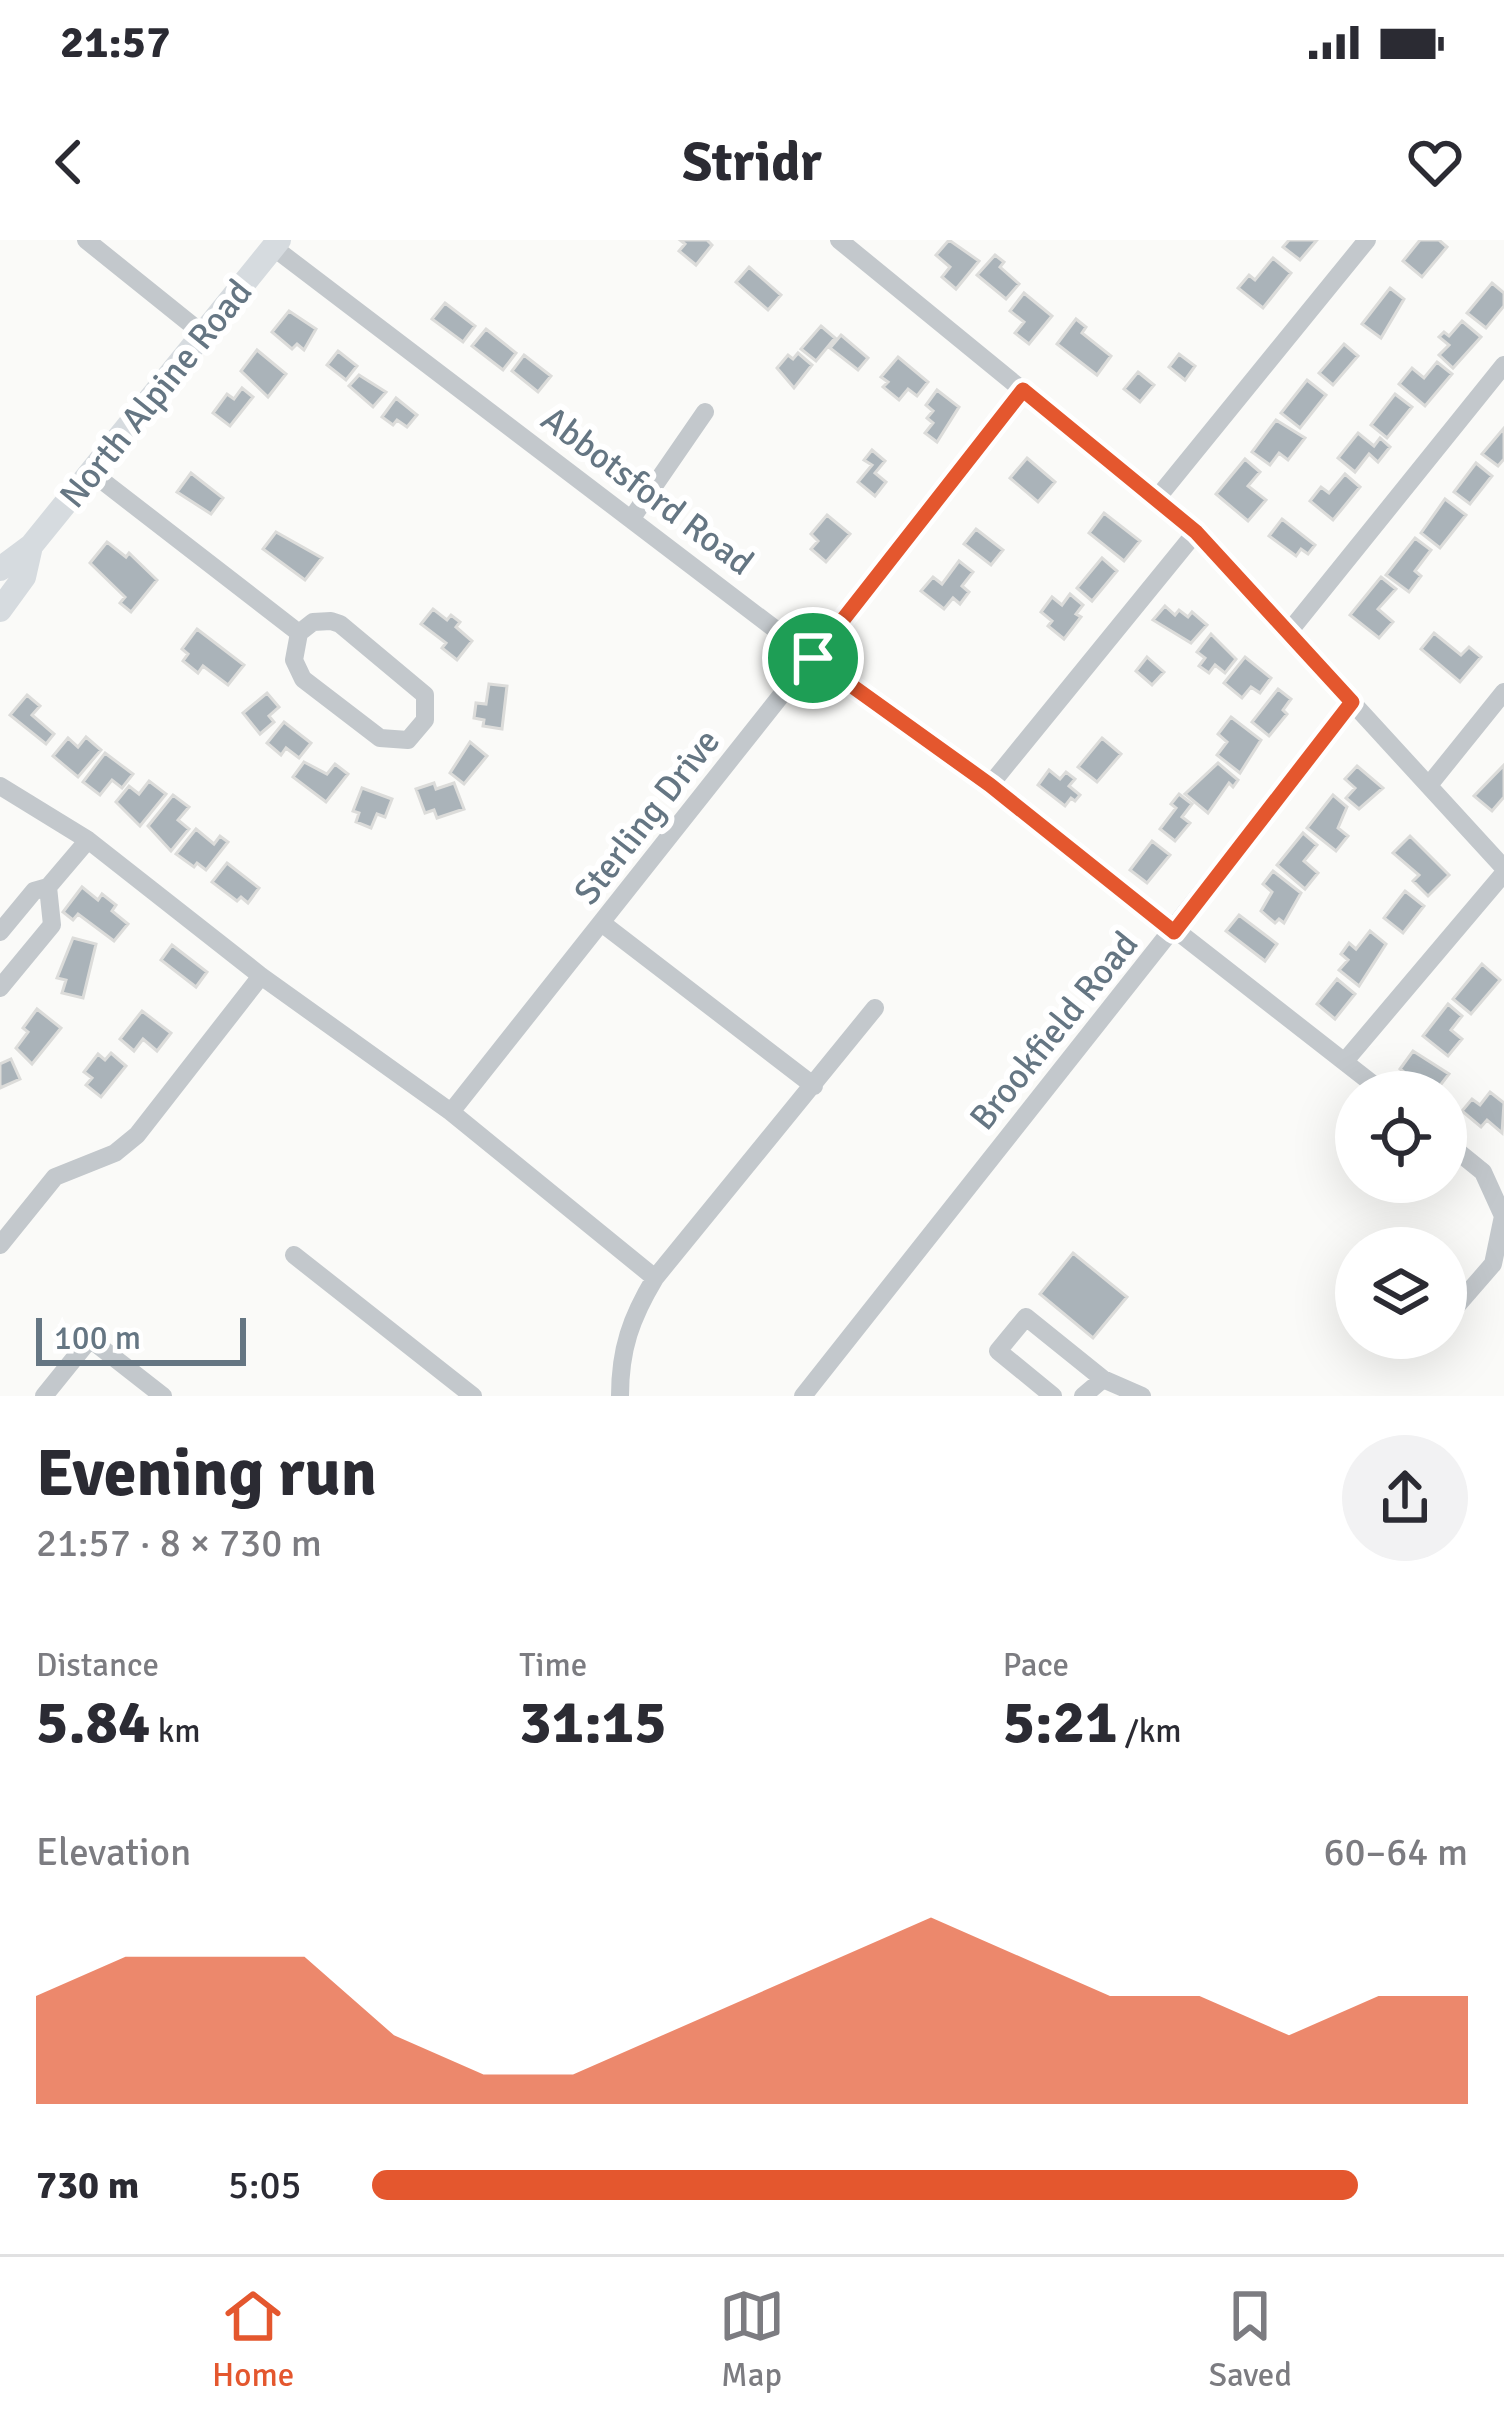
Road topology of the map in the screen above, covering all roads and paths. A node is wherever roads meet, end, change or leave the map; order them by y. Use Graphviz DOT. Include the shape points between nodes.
graph roads {
  1 [pos="86,240"];
  2 [pos="1367,240"];
  3 [pos="848,242"];
  4 [pos="276,243"];
  5 [pos="203,334"];
  6 [pos="1504,364"];
  7 [pos="1023,390"];
  8 [pos="705,412"];
  9 [pos="91,472"];
  10 [pos="1157,496"];
  11 [pos="632,518"];
  12 [pos="1196,532"];
  13 [pos="31,545"];
  14 [pos="0,569"];
  15 [pos="0,610"];
  16 [pos="299,633"];
  17 [pos="1288,633"];
  18 [pos="813,658"];
  19 [pos="1504,692"];
  20 [pos="1352,702"];
  21 [pos="990,785"];
  22 [pos="1429,785"];
  23 [pos="0,786"];
  24 [pos="88,840"];
  25 [pos="1504,871"];
  26 [pos="48,887"];
  27 [pos="603,924"];
  28 [pos="0,932"];
  29 [pos="1174,932"];
  30 [pos="261,976"];
  31 [pos="0,988"];
  32 [pos="875,1008"];
  33 [pos="1345,1061"];
  34 [pos="1357,1071"];
  35 [pos="814,1086"];
  36 [pos="452,1112"];
  37 [pos="1467,1159"];
  38 [pos="0,1245"];
  39 [pos="294,1255"];
  40 [pos="655,1278"];
  41 [pos="1467,1297"];
  42 [pos="1103,1379"];
  43 [pos="44,1396"];
  44 [pos="163,1396"];
  45 [pos="473,1396"];
  46 [pos="620,1396"];
  47 [pos="803,1396"];
  48 [pos="1053,1396"];
  49 [pos="1083,1396"];
  50 [pos="1142,1396"];
  1 -- 5 [label="street"];
  2 -- 10 [label="street"];
  3 -- 7 [label="street"];
  4 -- 5 [label="main road, North Alpine Road"];
  4 -- 11 [label="street, Abbotsford Road"];
  5 -- 9 [label="main road, North Alpine Road"];
  6 -- 17 [label="street"];
  7 -- 10 [label="street"];
  7 -- 18 [label="street, Sterling Drive"];
  8 -- 11 [label="street"];
  9 -- 13 [label="main road, North Alpine Road"];
  9 -- 16 [label="street"];
  10 -- 12 [label="street"];
  11 -- 18 [label="street, Abbotsford Road"];
  12 -- 17 [label="street"];
  12 -- 21 [label="street"];
  13 -- 14 [label="main road, North Alpine Road"];
  13 -- 15 [label="main road, North Alpine Road" via="24,577"];
  16 -- 16 [label="street" via="295,660 303,679 380,738 400,742 416,734 427,712 418,685 340,624 318,621"];
  17 -- 20 [label="street"];
  18 -- 21 [label="street, Abbotsford Road"];
  18 -- 27 [label="street, Sterling Drive"];
  19 -- 22 [label="street"];
  20 -- 22 [label="street"];
  20 -- 29 [label="street, Brookfield Road"];
  21 -- 29 [label="street, Abbotsford Road"];
  22 -- 25 [label="street"];
  23 -- 24 [label="street"];
  24 -- 26 [label="street"];
  24 -- 30 [label="street"];
  25 -- 33 [label="street"];
  26 -- 28 [label="street" via="34,891"];
  26 -- 31 [label="street" via="52,925"];
  27 -- 35 [label="street"];
  27 -- 36 [label="street, Sterling Drive"];
  29 -- 33 [label="street, Abbotsford Road"];
  29 -- 47 [label="street, Brookfield Road"];
  30 -- 36 [label="street"];
  30 -- 38 [label="street" via="137,1136 55,1177"];
  32 -- 35 [label="street"];
  33 -- 34 [label="street, Abbotsford Road"];
  35 -- 40 [label="street"];
  36 -- 40 [label="street"];
  37 -- 41 [label="street" via="1482,1171 1502,1216 1493,1264"];
  39 -- 45 [label="street"];
  40 -- 46 [label="street" via="629,1321"];
  42 -- 48 [label="street" via="1026,1317 998,1352"];
  42 -- 49 [label="street"];
  42 -- 50 [label="street"];
  43 -- 44 [label="street" via="90,1340"];
}
